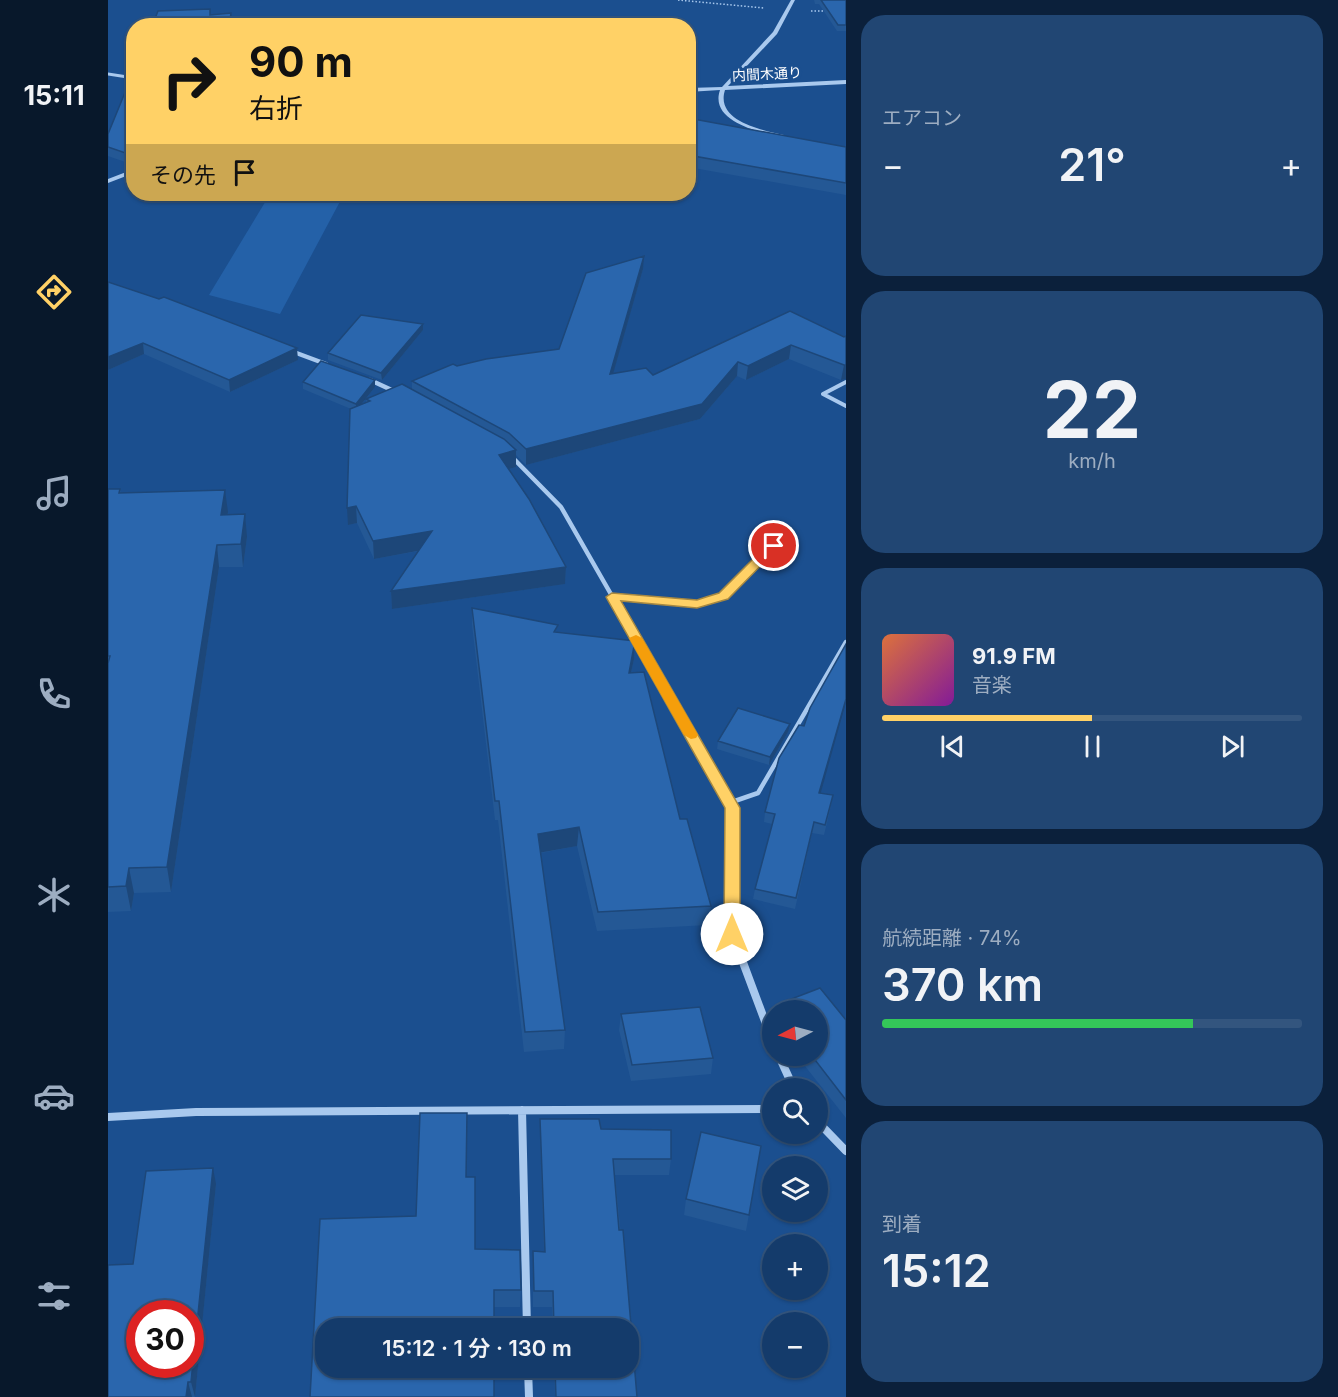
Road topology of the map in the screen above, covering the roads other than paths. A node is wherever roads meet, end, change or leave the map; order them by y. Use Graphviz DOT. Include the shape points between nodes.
graph roads {
  1 [pos="793,0"];
  2 [pos="108,74"];
  3 [pos="126,77"];
  4 [pos="846,82"];
  5 [pos="723,88"];
  6 [pos="696,90"];
  7 [pos="787,138"];
  8 [pos="126,174"];
  9 [pos="108,181"];
  10 [pos="284,348"];
  11 [pos="329,365"];
  12 [pos="363,377"];
  13 [pos="846,382"];
  14 [pos="406,397"];
  15 [pos="846,406"];
  16 [pos="507,452"];
  17 [pos="790,529"];
  18 [pos="612,597"];
  19 [pos="846,642"];
  20 [pos="729,803"];
  21 [pos="762,1014"];
  22 [pos="762,1109"];
  23 [pos="522,1110"];
  24 [pos="108,1117"];
  25 [pos="828,1132"];
  26 [pos="846,1150"];
  27 [pos="527,1318"];
  28 [pos="528,1378"];
  29 [pos="529,1397"];
  1 -- 5 [label="street" via="775,33"];
  2 -- 3 [label="street"];
  4 -- 5 [label="street, 内間木通り"];
  5 -- 6 [label="street, 内間木通り"];
  5 -- 7 [label="street" via="720,103 732,118"];
  8 -- 9 [label="street"];
  10 -- 11 [label="street"];
  12 -- 14 [label="street"];
  13 -- 15 [label="lane" via="823,394"];
  16 -- 18 [label="street" via="561,507"];
  17 -- 18 [label="lane" via="724,596 697,604"];
  18 -- 20 [label="street"];
  19 -- 20 [label="lane" via="758,793"];
  20 -- 21 [label="street" via="733,808 732,934"];
  22 -- 23 [label="street"];
  23 -- 24 [label="street" via="196,1112"];
  23 -- 27 [label="street"];
  25 -- 26 [label="street"];
  28 -- 29 [label="street"];
}
